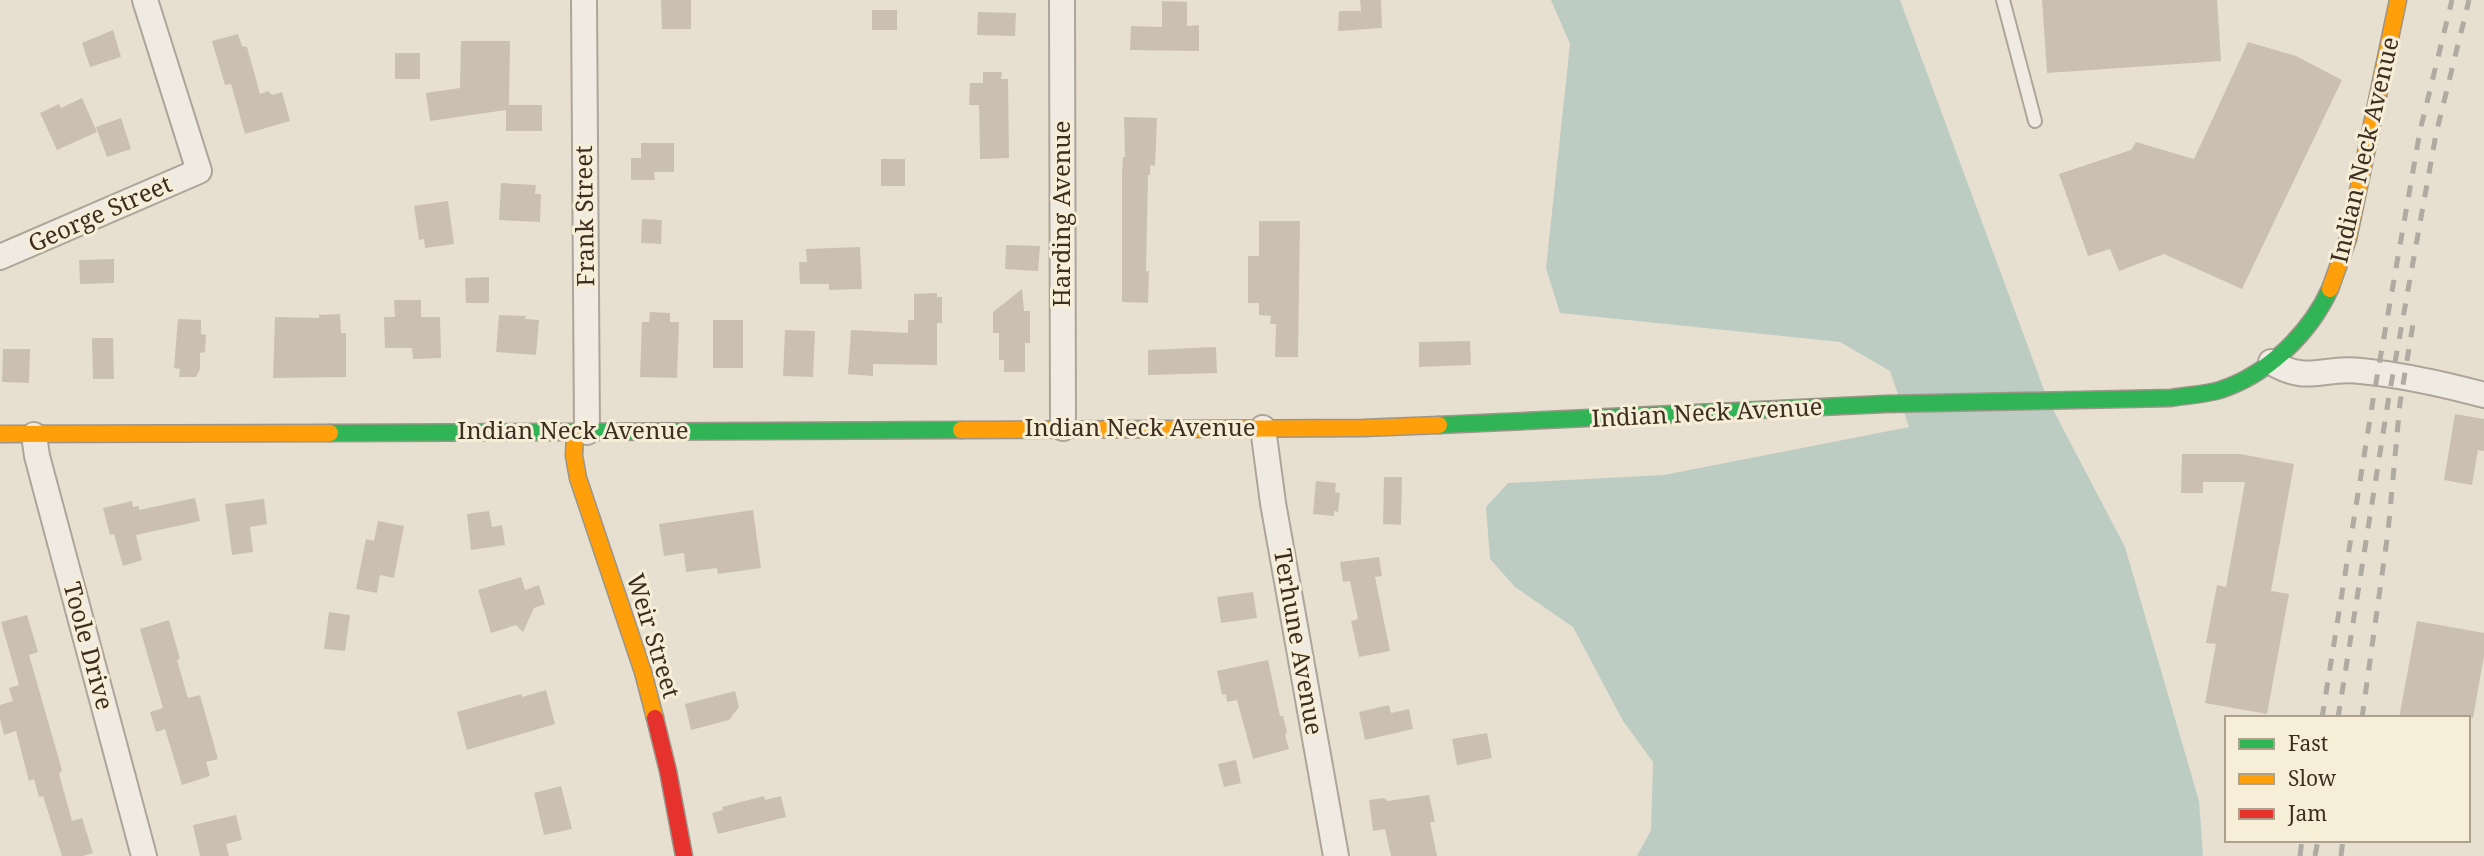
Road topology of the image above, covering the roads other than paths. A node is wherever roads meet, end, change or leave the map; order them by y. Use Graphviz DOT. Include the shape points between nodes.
graph roads {
  1 [pos="145,0"];
  2 [pos="584,0"];
  3 [pos="1062,0"];
  4 [pos="2003,0"];
  5 [pos="2399,0"];
  6 [pos="2035,121"];
  7 [pos="0,257"];
  8 [pos="2271,362"];
  9 [pos="2484,394"];
  10 [pos="1063,428"];
  11 [pos="1263,428"];
  12 [pos="581,432"];
  13 [pos="0,434"];
  14 [pos="34,435"];
  15 [pos="144,856"];
  16 [pos="684,856"];
  17 [pos="1336,856"];
  1 -- 7 [label="street, George Street" via="199,171"];
  2 -- 12 [label="street, Frank Street"];
  3 -- 10 [label="street, Harding Avenue"];
  4 -- 6 [label="lane"];
  5 -- 8 [label="street, Indian Neck Avenue" via="2338,271 2309,323"];
  8 -- 9 [label="street" via="2302,375 2357,370 2425,379"];
  8 -- 11 [label="street, Indian Neck Avenue" via="2230,386 2171,398"];
  10 -- 11 [label="street, Indian Neck Avenue"];
  10 -- 12 [label="street, Indian Neck Avenue"];
  11 -- 17 [label="street, Terhune Avenue"];
  12 -- 14 [label="street, Indian Neck Avenue"];
  12 -- 16 [label="street, Weir Street" via="574,456 578,478 643,672"];
  13 -- 14 [label="street, Indian Neck Avenue"];
  14 -- 15 [label="street, Toole Drive"];
}
